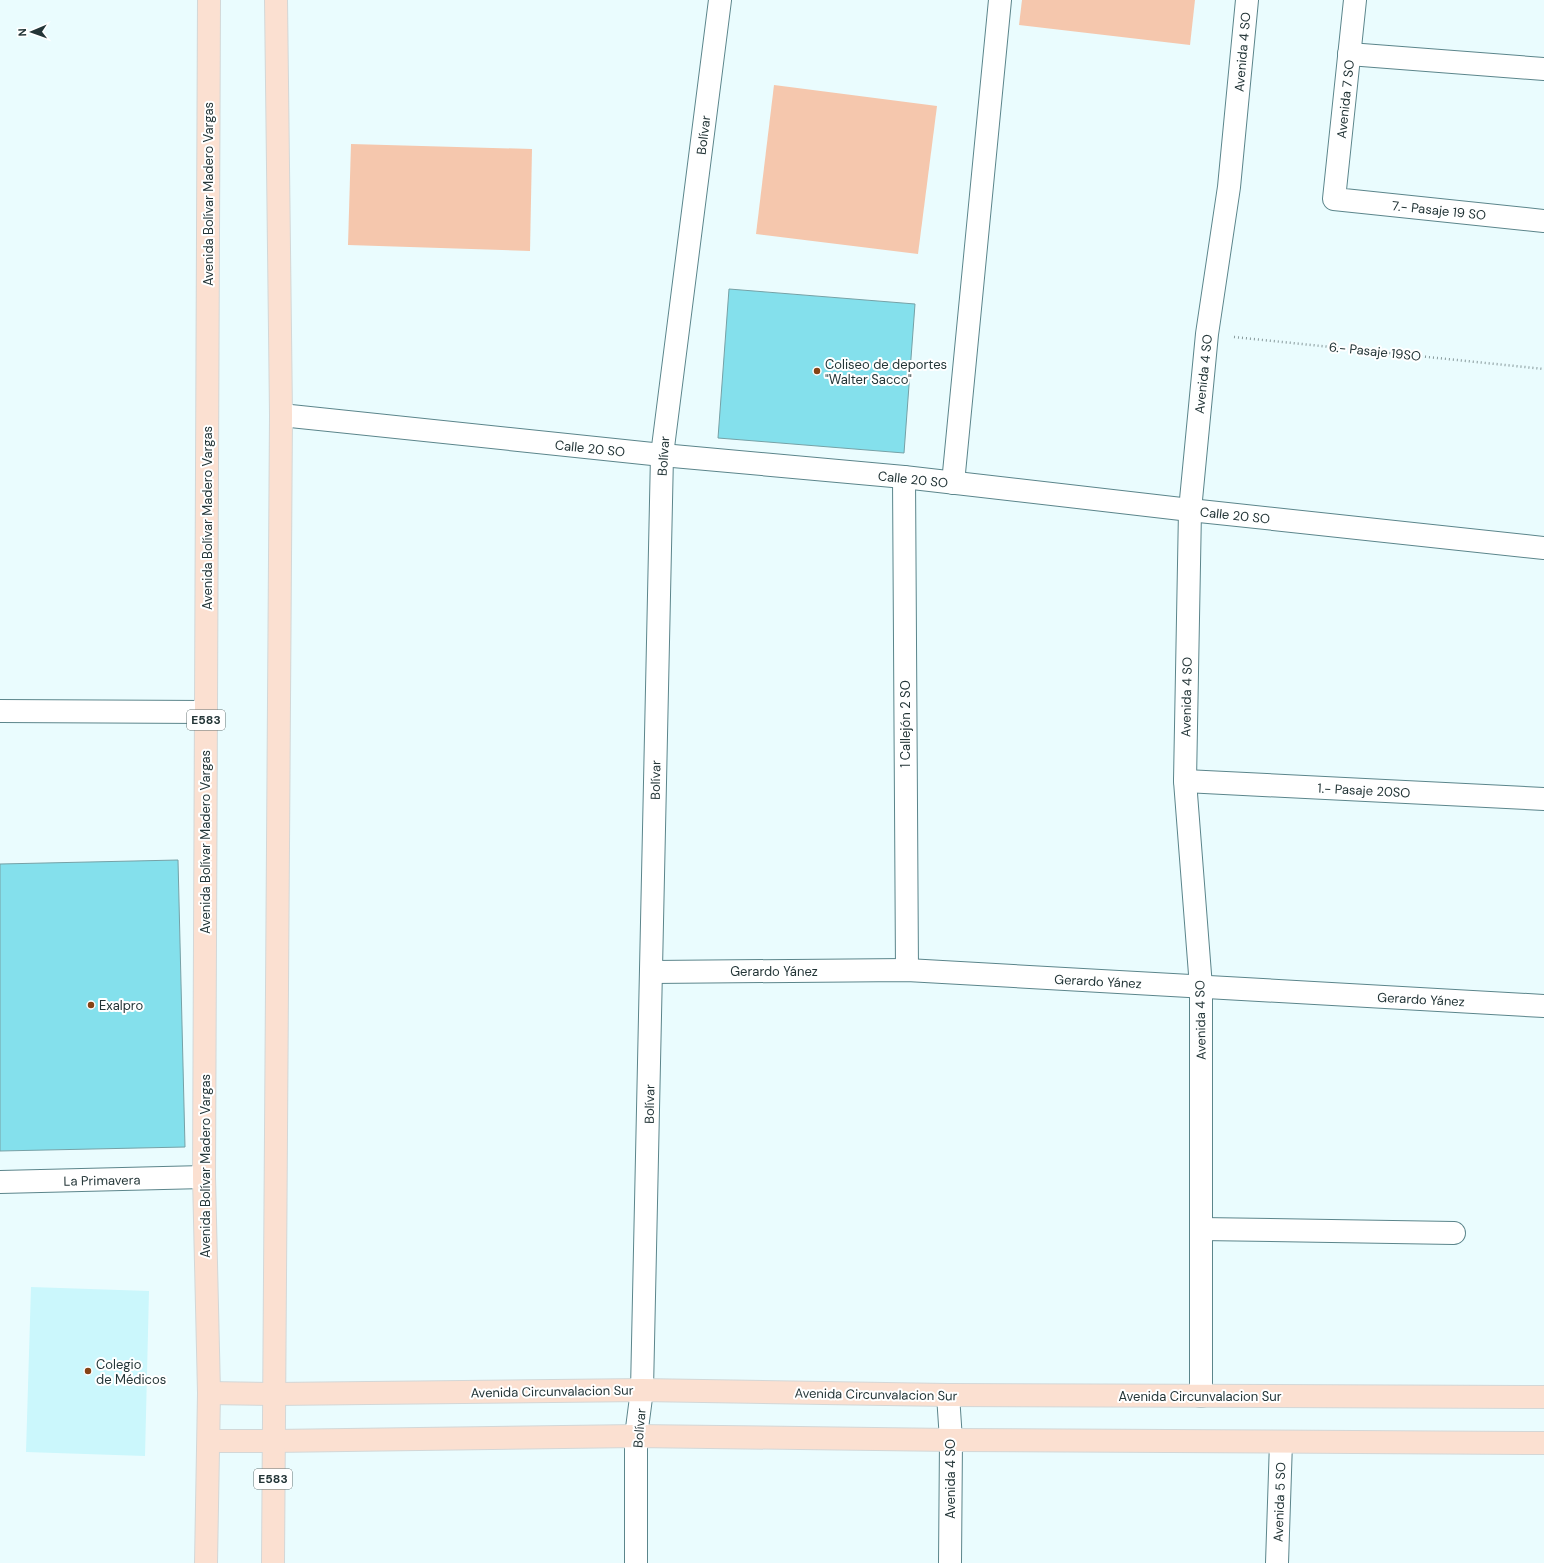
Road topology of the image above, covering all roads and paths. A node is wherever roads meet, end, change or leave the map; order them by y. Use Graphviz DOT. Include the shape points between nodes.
graph roads {
  1 [pos="209,0"];
  2 [pos="276,0"];
  3 [pos="720,0"];
  4 [pos="1000,0"];
  5 [pos="1246,0"];
  6 [pos="1355,0"];
  7 [pos="1349,54"];
  8 [pos="1544,69"];
  9 [pos="1334,198"];
  10 [pos="1544,221"];
  11 [pos="1207,334"];
  12 [pos="1544,369"];
  13 [pos="281,415"];
  14 [pos="662,455"];
  15 [pos="904,477"];
  16 [pos="954,483"];
  17 [pos="1190,510"];
  18 [pos="1544,548"];
  19 [pos="0,711"];
  20 [pos="206,712"];
  21 [pos="1185,781"];
  22 [pos="1544,799"];
  23 [pos="907,970"];
  24 [pos="652,972"];
  25 [pos="1201,986"];
  26 [pos="1544,1006"];
  27 [pos="204,1177"];
  28 [pos="0,1182"];
  29 [pos="1201,1229"];
  30 [pos="1454,1233"];
  31 [pos="642,1390"];
  32 [pos="209,1393"];
  33 [pos="274,1394"];
  34 [pos="948,1395"];
  35 [pos="1201,1396"];
  36 [pos="1544,1397"];
  37 [pos="636,1436"];
  38 [pos="209,1440"];
  39 [pos="951,1440"];
  40 [pos="274,1441"];
  41 [pos="1281,1442"];
  42 [pos="1544,1443"];
  43 [pos="206,1563"];
  44 [pos="273,1563"];
  45 [pos="636,1563"];
  46 [pos="950,1563"];
  47 [pos="1277,1563"];
  1 -- 20 [label="main road, Avenida Bolívar Madero Vargas / E583"];
  2 -- 13 [label="main road, E583"];
  3 -- 14 [label="street, Bolívar"];
  4 -- 16 [label="street"];
  5 -- 11 [label="street, Avenida 4 SO" via="1229,187"];
  6 -- 7 [label="street, Avenida 7 SO"];
  7 -- 8 [label="street"];
  7 -- 9 [label="street, Avenida 7 SO"];
  9 -- 10 [label="street, 7.- Pasaje 19 SO"];
  11 -- 12 [label="path, 6.- Pasaje 19SO"];
  11 -- 17 [label="street, Avenida 4 SO"];
  13 -- 14 [label="street, Calle 20 SO"];
  13 -- 33 [label="main road, E583"];
  14 -- 15 [label="street, Calle 20 SO"];
  14 -- 24 [label="street, Bolívar"];
  15 -- 16 [label="street, Calle 20 SO"];
  15 -- 23 [label="street, 1 Callejón 2 SO"];
  16 -- 17 [label="street, Calle 20 SO"];
  17 -- 18 [label="street, Calle 20 SO"];
  17 -- 21 [label="street, Avenida 4 SO"];
  19 -- 20 [label="street"];
  20 -- 27 [label="main road, Avenida Bolívar Madero Vargas / E583"];
  21 -- 22 [label="street, 1.- Pasaje 20SO"];
  21 -- 25 [label="street, Avenida 4 SO"];
  23 -- 24 [label="street, Gerardo Yánez"];
  23 -- 25 [label="street, Gerardo Yánez"];
  24 -- 31 [label="street, Bolívar"];
  25 -- 26 [label="street, Gerardo Yánez"];
  25 -- 29 [label="street, Avenida 4 SO"];
  27 -- 28 [label="street, La Primavera"];
  27 -- 32 [label="main road, Avenida Bolívar Madero Vargas / E583"];
  29 -- 30 [label="street"];
  29 -- 35 [label="street, Avenida 4 SO"];
  31 -- 33 [label="main road, Avenida Circunvalacion Sur"];
  31 -- 34 [label="main road, Avenida Circunvalacion Sur"];
  31 -- 37 [label="street, Bolívar"];
  32 -- 33 [label="main road, Avenida Circunvalacion Sur"];
  32 -- 38 [label="main road, Avenida Bolívar Madero Vargas / E583"];
  33 -- 40 [label="main road, E583"];
  34 -- 35 [label="main road, Avenida Circunvalacion Sur"];
  34 -- 39 [label="street, Avenida 4 SO"];
  35 -- 36 [label="main road, Avenida Circunvalacion Sur"];
  37 -- 39 [label="main road"];
  37 -- 40 [label="main road"];
  37 -- 45 [label="street, Bolívar"];
  38 -- 40 [label="main road"];
  38 -- 43 [label="main road, Avenida Bolívar Madero Vargas / E583"];
  39 -- 41 [label="main road"];
  39 -- 46 [label="street, Avenida 4 SO"];
  40 -- 44 [label="main road, E583"];
  41 -- 42 [label="main road"];
  41 -- 47 [label="street, Avenida 5 SO"];
}
